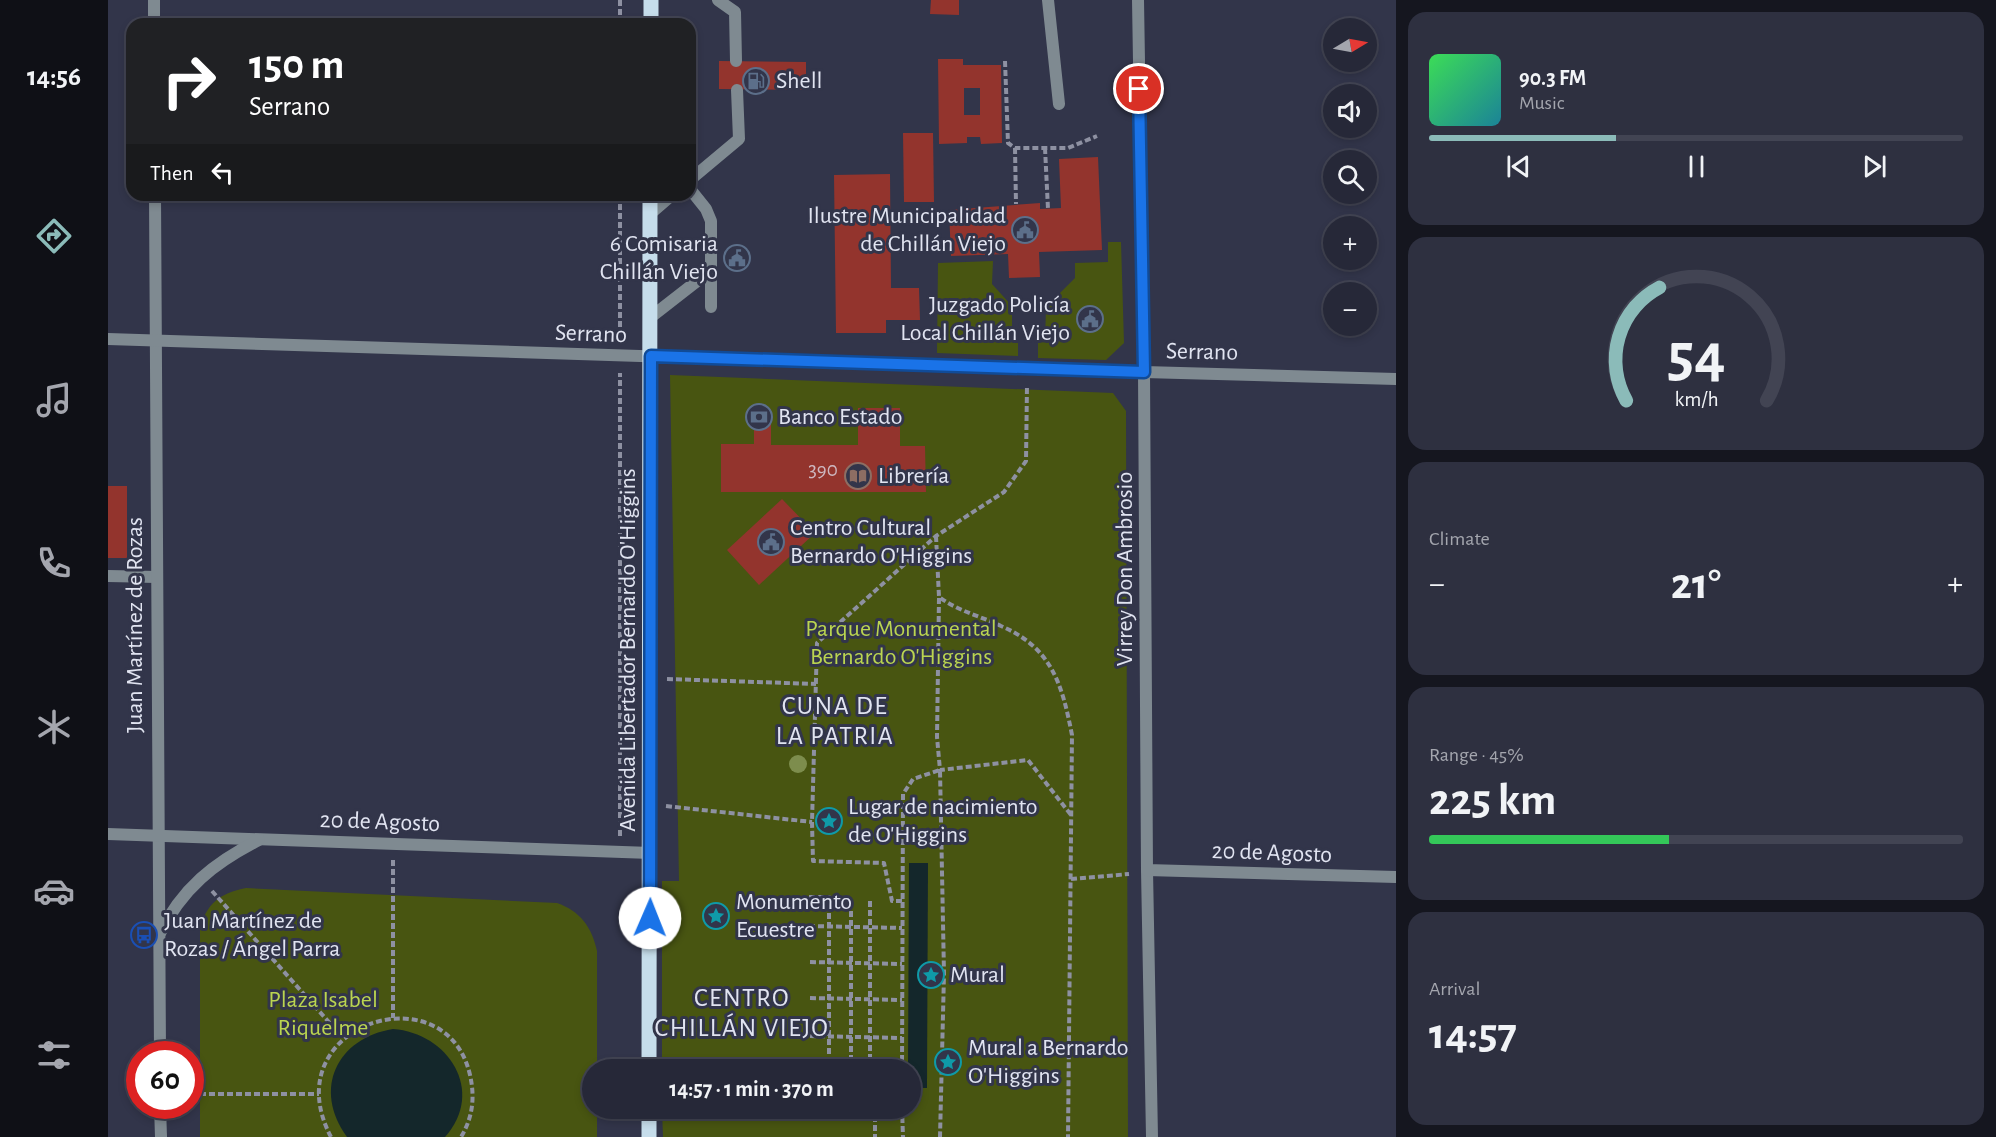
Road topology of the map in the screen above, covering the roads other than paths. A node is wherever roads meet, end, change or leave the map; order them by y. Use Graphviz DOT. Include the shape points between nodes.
graph roads {
  1 [pos="154,0"];
  2 [pos="651,0"];
  3 [pos="718,0"];
  4 [pos="1048,0"];
  5 [pos="1137,0"];
  6 [pos="154,18"];
  7 [pos="651,18"];
  8 [pos="736,61"];
  9 [pos="737,90"];
  10 [pos="1059,104"];
  11 [pos="696,175"];
  12 [pos="696,197"];
  13 [pos="155,201"];
  14 [pos="650,201"];
  15 [pos="665,201"];
  16 [pos="650,214"];
  17 [pos="710,271"];
  18 [pos="711,307"];
  19 [pos="651,317"];
  20 [pos="108,339"];
  21 [pos="156,340"];
  22 [pos="651,356"];
  23 [pos="1144,372"];
  24 [pos="1396,379"];
  25 [pos="108,576"];
  26 [pos="157,578"];
  27 [pos="108,834"];
  28 [pos="156,836"];
  29 [pos="260,839"];
  30 [pos="651,853"];
  31 [pos="1148,870"];
  32 [pos="1396,877"];
  33 [pos="158,936"];
  34 [pos="159,1041"];
  35 [pos="649,1059"];
  36 [pos="160,1119"];
  37 [pos="649,1119"];
  38 [pos="161,1137"];
  39 [pos="648,1137"];
  40 [pos="1152,1137"];
  1 -- 6 [label="street"];
  2 -- 7 [label="main road"];
  3 -- 8 [label="street" via="735,12"];
  4 -- 10 [label="street"];
  5 -- 23 [label="street, Virrey Don Ambrosio"];
  9 -- 11 [label="street" via="739,139"];
  12 -- 17 [label="street" via="709,215"];
  13 -- 21 [label="street, Juan Martínez de Rozas"];
  14 -- 16 [label="main road, Avenida Libertador Bernardo O'Higgins"];
  15 -- 16 [label="street"];
  16 -- 19 [label="main road, Avenida Libertador Bernardo O'Higgins"];
  17 -- 18 [label="street"];
  17 -- 19 [label="street"];
  19 -- 22 [label="main road, Avenida Libertador Bernardo O'Higgins"];
  20 -- 21 [label="street, Serrano"];
  21 -- 22 [label="street, Serrano"];
  21 -- 26 [label="street, Juan Martínez de Rozas"];
  22 -- 23 [label="street, Serrano"];
  22 -- 30 [label="main road, Avenida Libertador Bernardo O'Higgins"];
  23 -- 24 [label="street, Serrano"];
  23 -- 31 [label="street, Virrey Don Ambrosio"];
  25 -- 26 [label="street"];
  26 -- 28 [label="street, Juan Martínez de Rozas"];
  27 -- 28 [label="street, 20 de Agosto"];
  28 -- 29 [label="street, 20 de Agosto"];
  28 -- 33 [label="street, Juan Martínez de Rozas"];
  29 -- 30 [label="street, 20 de Agosto"];
  29 -- 33 [label="street" via="218,862 200,877 183,895"];
  30 -- 35 [label="main road, Avenida Libertador Bernardo O'Higgins"];
  31 -- 32 [label="street, 20 de Agosto"];
  31 -- 40 [label="street, Virrey Don Ambrosio"];
  33 -- 34 [label="street, Juan Martínez de Rozas"];
  36 -- 38 [label="street"];
  37 -- 39 [label="main road"];
}
